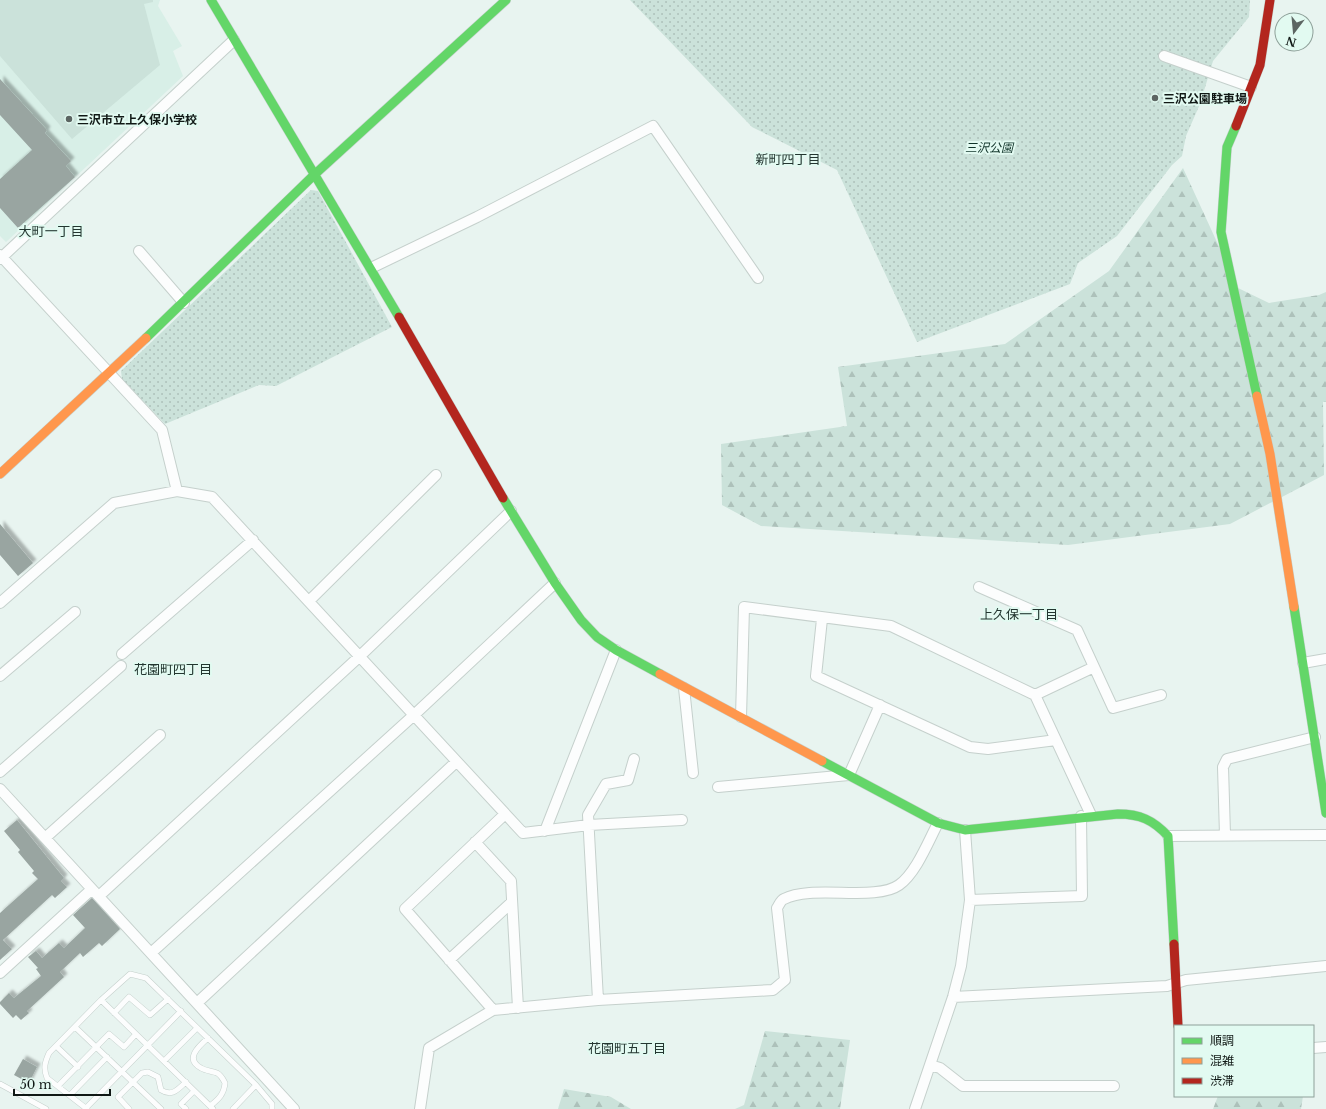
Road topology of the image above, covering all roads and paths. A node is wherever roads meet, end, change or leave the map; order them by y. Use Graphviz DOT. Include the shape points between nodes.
graph roads {
  1 [pos="211,0"];
  2 [pos="506,0"];
  3 [pos="1270,0"];
  4 [pos="234,40"];
  5 [pos="1164,56"];
  6 [pos="1251,87"];
  7 [pos="314,175"];
  8 [pos="138,251"];
  9 [pos="1,257"];
  10 [pos="371,268"];
  11 [pos="758,278"];
  12 [pos="184,303"];
  13 [pos="109,374"];
  14 [pos="0,474"];
  15 [pos="436,475"];
  16 [pos="176,491"];
  17 [pos="511,511"];
  18 [pos="253,540"];
  19 [pos="555,583"];
  20 [pos="979,587"];
  21 [pos="309,600"];
  22 [pos="0,603"];
  23 [pos="75,612"];
  24 [pos="822,618"];
  25 [pos="616,650"];
  26 [pos="122,654"];
  27 [pos="360,656"];
  28 [pos="1326,659"];
  29 [pos="1303,663"];
  30 [pos="121,666"];
  31 [pos="1094,667"];
  32 [pos="0,676"];
  33 [pos="684,688"];
  34 [pos="1035,695"];
  35 [pos="1161,695"];
  36 [pos="880,705"];
  37 [pos="414,715"];
  38 [pos="741,718"];
  39 [pos="160,735"];
  40 [pos="1315,737"];
  41 [pos="1056,740"];
  42 [pos="634,759"];
  43 [pos="456,762"];
  44 [pos="0,772"];
  45 [pos="693,774"];
  46 [pos="849,774"];
  47 [pos="718,787"];
  48 [pos="0,789"];
  49 [pos="1326,813"];
  50 [pos="504,815"];
  51 [pos="1086,816"];
  52 [pos="682,820"];
  53 [pos="938,823"];
  54 [pos="589,825"];
  55 [pos="965,830"];
  56 [pos="545,831"];
  57 [pos="1225,835"];
  58 [pos="1326,835"];
  59 [pos="1168,836"];
  60 [pos="45,838"];
  61 [pos="475,842"];
  62 [pos="95,893"];
  63 [pos="970,900"];
  64 [pos="512,902"];
  65 [pos="152,953"];
  66 [pos="449,960"];
  67 [pos="1326,966"];
  68 [pos="0,973"];
  69 [pos="1175,983"];
  70 [pos="953,997"];
  71 [pos="168,999"];
  72 [pos="101,1000"];
  73 [pos="598,1000"];
  74 [pos="197,1003"];
  75 [pos="518,1008"];
  76 [pos="493,1010"];
  77 [pos="181,1012"];
  78 [pos="114,1013"];
  79 [pos="1178,1025"];
  80 [pos="75,1027"];
  81 [pos="197,1028"];
  82 [pos="136,1034"];
  83 [pos="208,1038"];
  84 [pos="148,1045"];
  85 [pos="56,1046"];
  86 [pos="1326,1047"];
  87 [pos="97,1048"];
  88 [pos="1314,1048"];
  89 [pos="107,1057"];
  90 [pos="164,1061"];
  91 [pos="930,1064"];
  92 [pos="78,1066"];
  93 [pos="122,1071"];
  94 [pos="133,1082"];
  95 [pos="186,1082"];
  96 [pos="0,1084"];
  97 [pos="256,1085"];
  98 [pos="58,1086"];
  99 [pos="1114,1086"];
  100 [pos="194,1091"];
  101 [pos="70,1095"];
  102 [pos="272,1106"];
  103 [pos="212,1108"];
  104 [pos="46,1109"];
  105 [pos="86,1109"];
  106 [pos="129,1109"];
  107 [pos="161,1109"];
  108 [pos="186,1109"];
  109 [pos="233,1109"];
  110 [pos="276,1109"];
  111 [pos="294,1109"];
  112 [pos="420,1109"];
  113 [pos="915,1109"];
  1 -- 4 [label="street"];
  2 -- 7 [label="street"];
  3 -- 6 [label="street" via="1260,65"];
  4 -- 7 [label="street"];
  4 -- 9 [label="street"];
  5 -- 6 [label="street"];
  6 -- 29 [label="street" via="1227,147 1221,232 1270,454"];
  7 -- 10 [label="street"];
  7 -- 12 [label="street"];
  8 -- 12 [label="street"];
  9 -- 13 [label="street"];
  10 -- 11 [label="street" via="654,126"];
  10 -- 17 [label="street"];
  12 -- 13 [label="street"];
  13 -- 14 [label="street"];
  13 -- 16 [label="street" via="162,430"];
  15 -- 21 [label="street"];
  16 -- 18 [label="street" via="212,497"];
  16 -- 22 [label="street" via="114,502"];
  17 -- 19 [label="street"];
  17 -- 27 [label="street"];
  18 -- 21 [label="street"];
  18 -- 26 [label="street"];
  19 -- 25 [label="street" via="581,620 597,637"];
  19 -- 37 [label="street"];
  20 -- 31 [label="street" via="1077,630"];
  21 -- 27 [label="street"];
  23 -- 32 [label="street"];
  24 -- 34 [label="street" via="891,626"];
  24 -- 36 [label="street" via="816,676"];
  24 -- 38 [label="street" via="744,607"];
  25 -- 33 [label="street"];
  25 -- 56 [label="street"];
  27 -- 37 [label="street"];
  27 -- 62 [label="street"];
  28 -- 29 [label="street"];
  29 -- 40 [label="street"];
  30 -- 44 [label="street"];
  31 -- 34 [label="street"];
  31 -- 35 [label="street" via="1113,708"];
  33 -- 38 [label="street"];
  33 -- 45 [label="street"];
  34 -- 41 [label="street"];
  36 -- 41 [label="street" via="970,747 988,749"];
  36 -- 46 [label="street"];
  37 -- 43 [label="street"];
  37 -- 65 [label="street"];
  38 -- 46 [label="street"];
  39 -- 60 [label="street"];
  40 -- 49 [label="street"];
  40 -- 57 [label="street" via="1227,759 1223,767"];
  41 -- 51 [label="street"];
  42 -- 54 [label="street" via="628,780 606,784 588,815"];
  43 -- 50 [label="street"];
  43 -- 74 [label="street"];
  46 -- 47 [label="street"];
  46 -- 53 [label="street"];
  48 -- 60 [label="street"];
  50 -- 56 [label="street" via="523,833"];
  50 -- 61 [label="street"];
  51 -- 55 [label="street"];
  51 -- 59 [label="street" via="1136,814 1148,818"];
  51 -- 63 [label="street" via="1082,896"];
  52 -- 54 [label="street"];
  53 -- 55 [label="street"];
  53 -- 73 [label="street" via="908,878 897,886 879,891 797,894 783,899 777,908 785,980 773,990"];
  54 -- 56 [label="street"];
  54 -- 73 [label="street"];
  55 -- 63 [label="street"];
  57 -- 58 [label="street"];
  57 -- 59 [label="street"];
  59 -- 69 [label="street"];
  60 -- 62 [label="street"];
  61 -- 64 [label="street" via="511,881"];
  61 -- 66 [label="street" via="405,909"];
  62 -- 65 [label="street"];
  62 -- 68 [label="street"];
  63 -- 70 [label="street" via="961,966"];
  64 -- 66 [label="street"];
  64 -- 75 [label="street"];
  65 -- 74 [label="street"];
  66 -- 76 [label="street"];
  67 -- 69 [label="street"];
  69 -- 70 [label="street" via="1167,986"];
  69 -- 79 [label="street"];
  70 -- 91 [label="street"];
  71 -- 72 [label="lane" via="146,978 130,974"];
  71 -- 77 [label="lane"];
  71 -- 78 [label="lane" via="150,1015 129,996"];
  72 -- 78 [label="lane"];
  72 -- 80 [label="lane"];
  73 -- 75 [label="street"];
  74 -- 111 [label="street"];
  75 -- 76 [label="street"];
  76 -- 112 [label="street" via="429,1048"];
  77 -- 81 [label="lane"];
  77 -- 84 [label="lane"];
  78 -- 82 [label="lane"];
  80 -- 85 [label="lane"];
  80 -- 87 [label="lane"];
  81 -- 83 [label="lane"];
  81 -- 90 [label="lane"];
  82 -- 84 [label="lane"];
  82 -- 87 [label="lane" via="124,1047 110,1034"];
  83 -- 97 [label="lane"];
  83 -- 103 [label="lane" via="199,1046 193,1058 195,1064 217,1073 225,1083 221,1097"];
  84 -- 90 [label="lane"];
  84 -- 93 [label="lane"];
  85 -- 92 [label="lane"];
  85 -- 98 [label="lane" via="49,1053 45,1072"];
  86 -- 88 [label="street"];
  87 -- 89 [label="lane"];
  87 -- 92 [label="lane"];
  89 -- 93 [label="lane"];
  89 -- 101 [label="lane"];
  90 -- 95 [label="lane"];
  91 -- 99 [label="street" via="940,1068 963,1086"];
  91 -- 113 [label="street"];
  92 -- 98 [label="lane"];
  93 -- 94 [label="lane"];
  93 -- 105 [label="lane"];
  94 -- 95 [label="lane" via="142,1073 148,1072 158,1077 161,1090 172,1094"];
  94 -- 106 [label="lane" via="118,1097"];
  94 -- 107 [label="lane"];
  95 -- 100 [label="lane"];
  96 -- 104 [label="lane"];
  97 -- 102 [label="lane"];
  97 -- 109 [label="lane"];
  98 -- 101 [label="lane"];
  100 -- 103 [label="lane"];
  100 -- 108 [label="lane" via="181,1104"];
  101 -- 105 [label="lane"];
  102 -- 110 [label="lane"];
}
